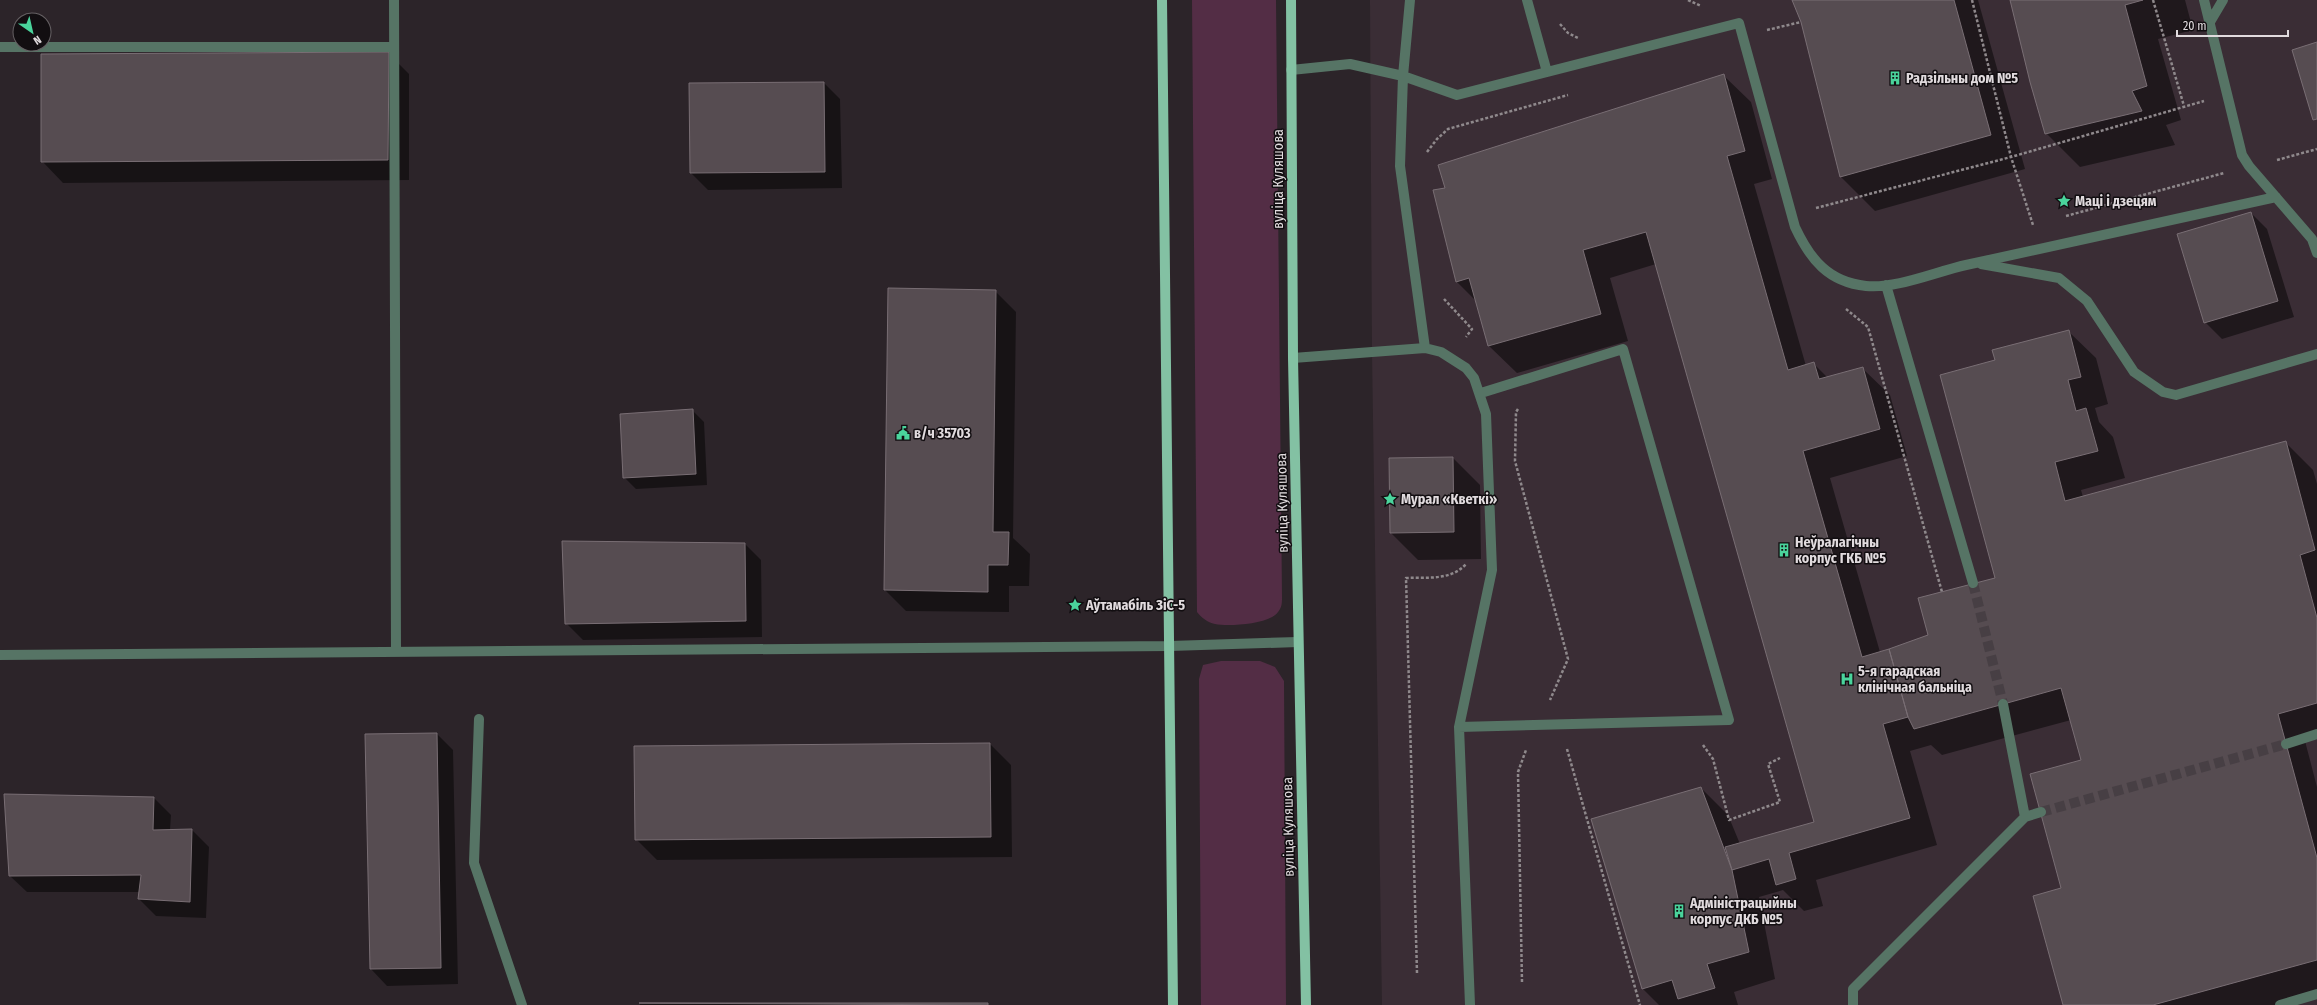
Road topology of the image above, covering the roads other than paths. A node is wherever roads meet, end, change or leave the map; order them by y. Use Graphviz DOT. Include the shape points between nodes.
graph roads {
  1 [pos="394,0"];
  2 [pos="1162,0"];
  3 [pos="1291,0"];
  4 [pos="1410,0"];
  5 [pos="1527,0"];
  6 [pos="2204,0"];
  7 [pos="2223,0"];
  8 [pos="2210,22"];
  9 [pos="0,46"];
  10 [pos="394,47"];
  11 [pos="1291,70"];
  12 [pos="1547,72"];
  13 [pos="1403,76"];
  14 [pos="2276,197"];
  15 [pos="2317,253"];
  16 [pos="1976,263"];
  17 [pos="1886,285"];
  18 [pos="1425,348"];
  19 [pos="2317,354"];
  20 [pos="1293,358"];
  21 [pos="1481,392"];
  22 [pos="1973,583"];
  23 [pos="1298,642"];
  24 [pos="1170,646"];
  25 [pos="396,652"];
  26 [pos="0,655"];
  27 [pos="2003,704"];
  28 [pos="479,719"];
  29 [pos="1458,727"];
  30 [pos="2317,734"];
  31 [pos="2286,744"];
  32 [pos="2041,812"];
  33 [pos="2024,817"];
  34 [pos="2317,994"];
  35 [pos="522,1005"];
  36 [pos="1173,1005"];
  37 [pos="1306,1005"];
  38 [pos="1470,1005"];
  39 [pos="1853,1005"];
  40 [pos="2280,1005"];
  1 -- 10 [label="lane"];
  2 -- 24 [label="main road"];
  3 -- 11 [label="main road, вуліца Куляшова"];
  4 -- 13 [label="lane"];
  5 -- 12 [label="lane"];
  6 -- 8 [label="lane"];
  7 -- 8 [label="lane"];
  8 -- 14 [label="lane" via="2242,155"];
  9 -- 10 [label="lane"];
  10 -- 25 [label="lane"];
  11 -- 13 [label="lane" via="1350,64"];
  11 -- 20 [label="main road, вуліца Куляшова"];
  12 -- 13 [label="lane" via="1457,95"];
  12 -- 17 [label="lane" via="1739,23 1795,227 1804,245 1815,261 1829,273 1865,286"];
  13 -- 18 [label="lane" via="1400,166"];
  14 -- 15 [label="lane" via="2312,239"];
  14 -- 16 [label="lane"];
  16 -- 17 [label="lane"];
  16 -- 19 [label="lane" via="2059,278 2087,301 2134,372 2163,392 2176,394"];
  17 -- 22 [label="lane"];
  18 -- 20 [label="lane"];
  18 -- 21 [label="lane" via="1451,357 1470,373"];
  20 -- 23 [label="main road, вуліца Куляшова"];
  21 -- 29 [label="lane" via="1486,414 1492,570"];
  21 -- 29 [label="lane" via="1623,349 1729,720"];
  23 -- 24 [label="lane"];
  23 -- 37 [label="main road, вуліца Куляшова"];
  24 -- 25 [label="lane"];
  24 -- 36 [label="main road"];
  25 -- 26 [label="lane"];
  27 -- 33 [label="lane"];
  28 -- 35 [label="lane" via="474,863"];
  29 -- 38 [label="lane"];
  30 -- 31 [label="lane"];
  32 -- 33 [label="lane"];
  33 -- 39 [label="lane" via="1853,989"];
  34 -- 40 [label="lane"];
}
